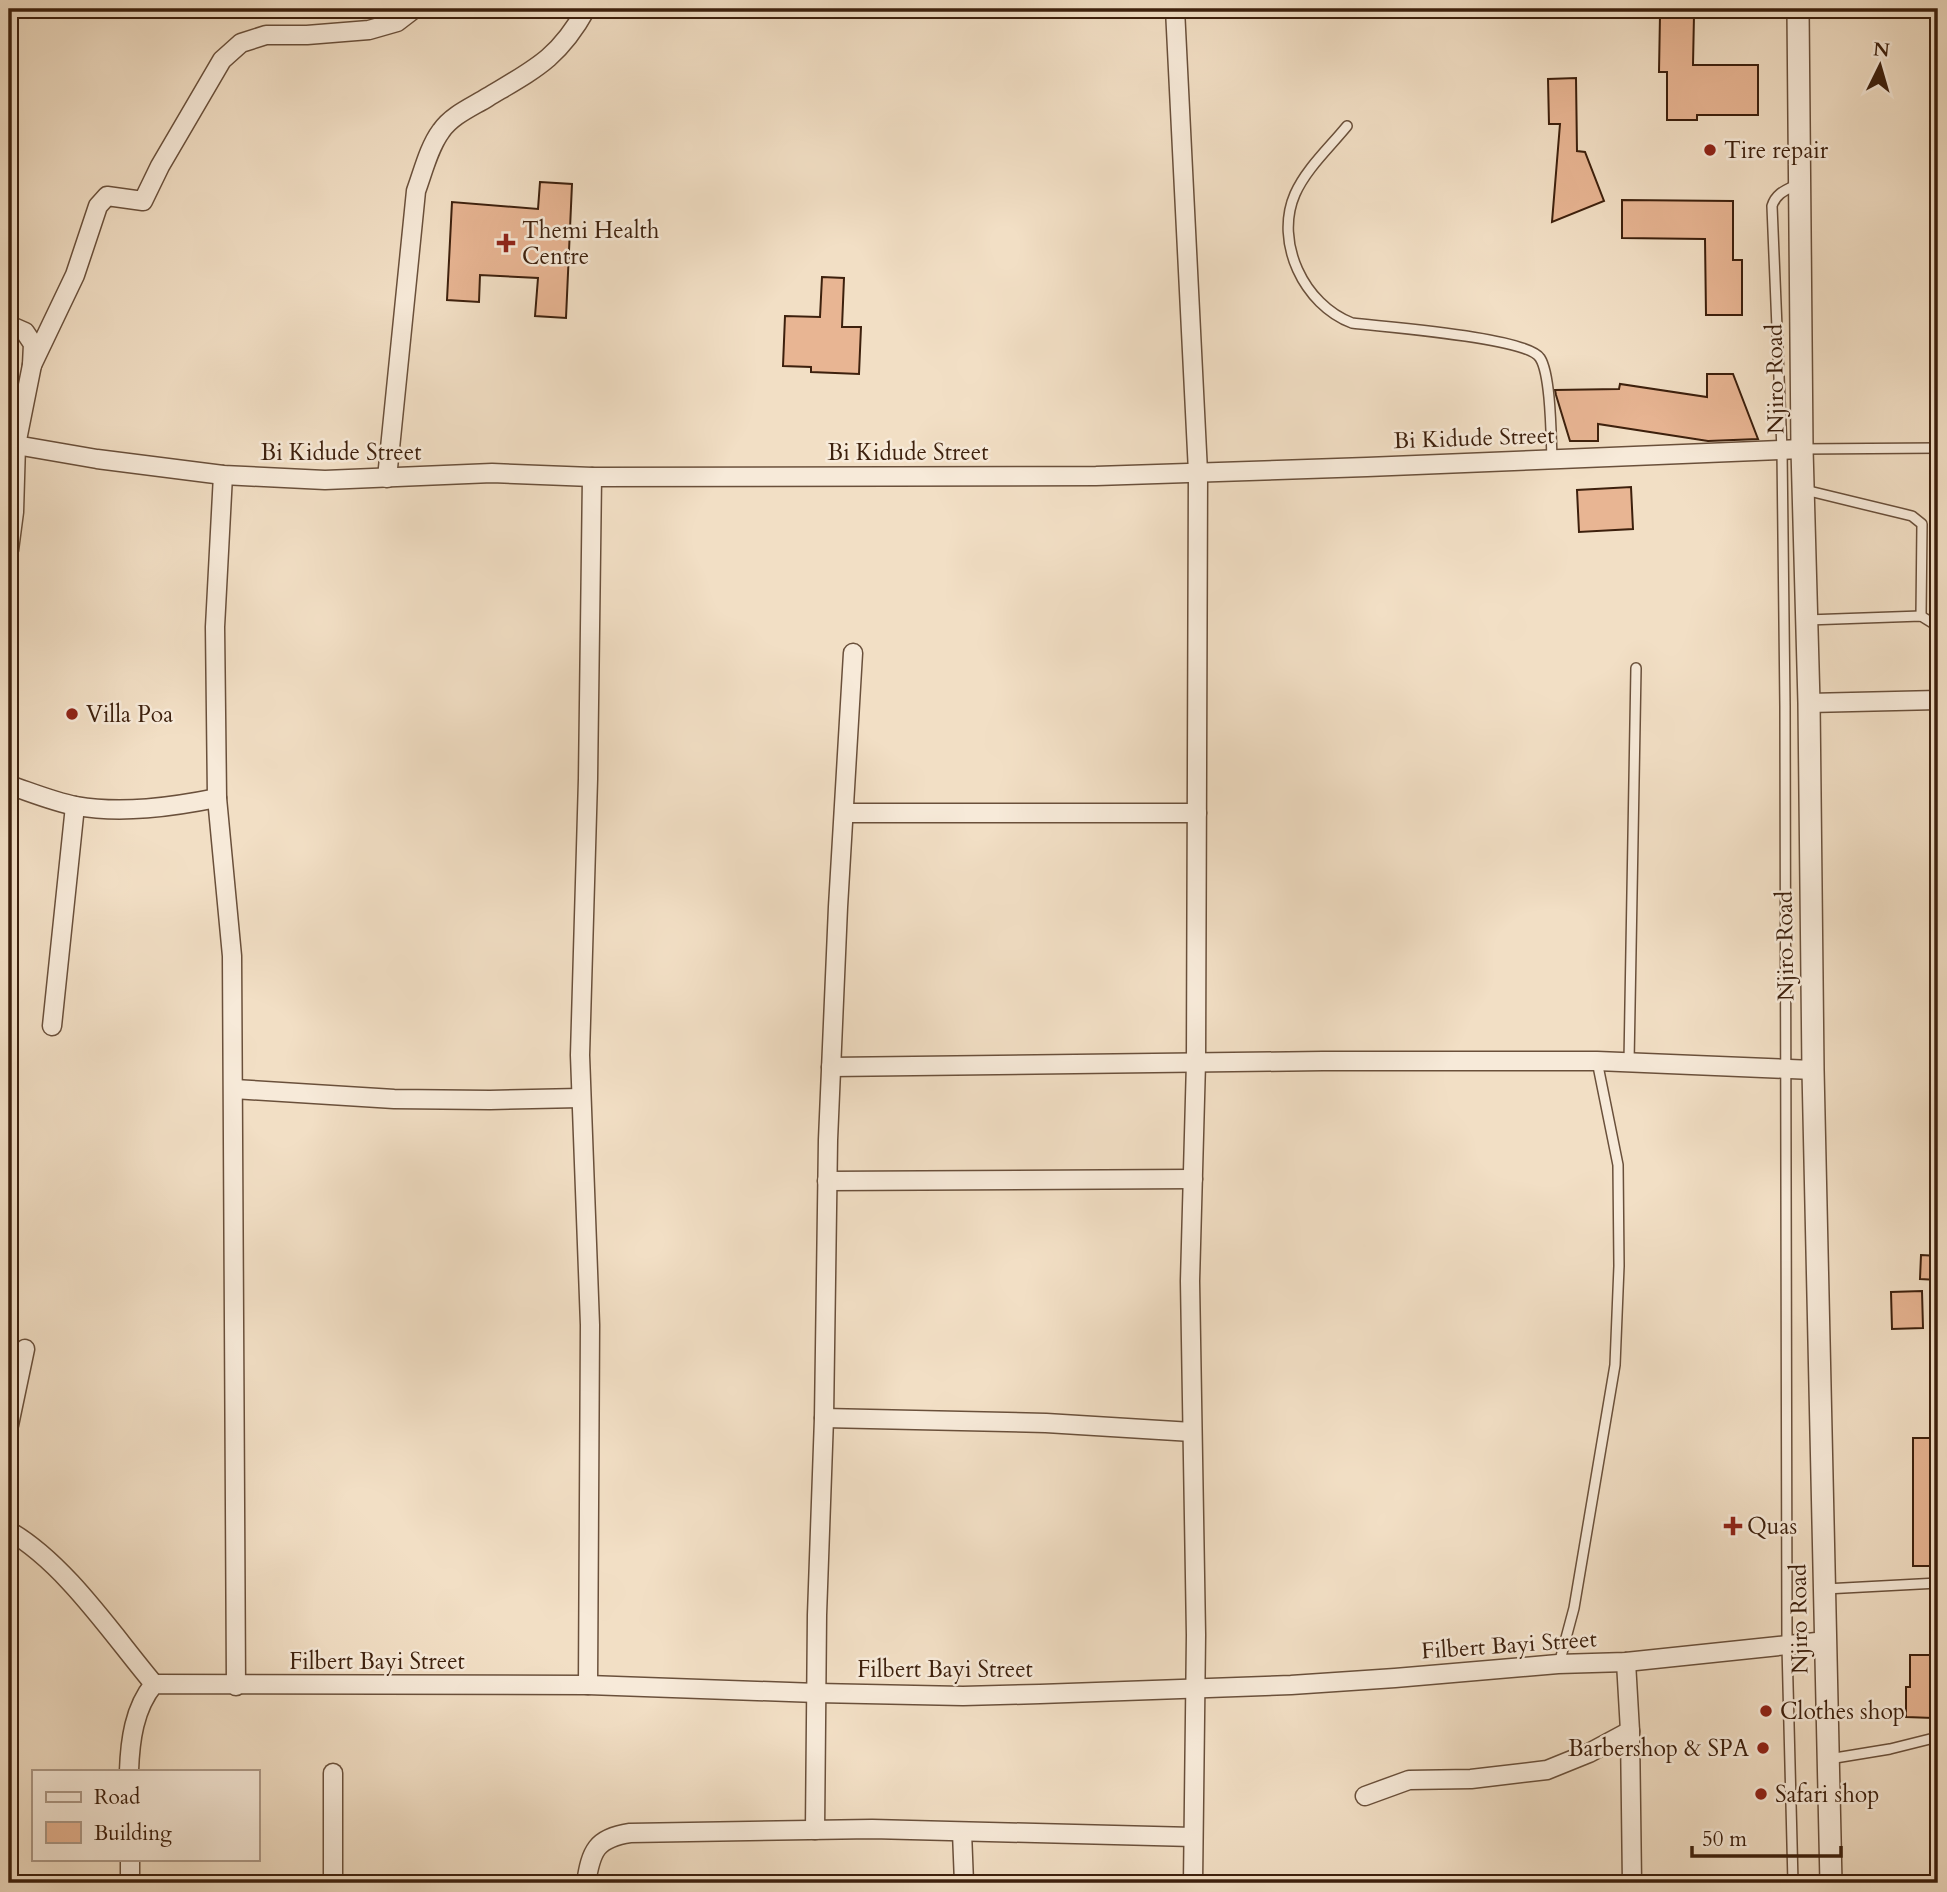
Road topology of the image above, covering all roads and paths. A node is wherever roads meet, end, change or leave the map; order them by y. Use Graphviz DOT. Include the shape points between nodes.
graph roads {
  1 [pos="414,9"];
  2 [pos="586,9"];
  3 [pos="1175,9"];
  4 [pos="1798,9"];
  5 [pos="1347,126"];
  6 [pos="9,325"];
  7 [pos="32,365"];
  8 [pos="16,444"];
  9 [pos="1938,448"];
  10 [pos="1792,449"];
  11 [pos="1552,459"];
  12 [pos="1198,472"];
  13 [pos="223,475"];
  14 [pos="592,477"];
  15 [pos="387,478"];
  16 [pos="1804,490"];
  17 [pos="9,550"];
  18 [pos="1921,616"];
  19 [pos="1807,621"];
  20 [pos="1938,631"];
  21 [pos="853,653"];
  22 [pos="1636,667"];
  23 [pos="1938,700"];
  24 [pos="1809,702"];
  25 [pos="9,785"];
  26 [pos="217,798"];
  27 [pos="75,806"];
  28 [pos="844,813"];
  29 [pos="1197,813"];
  30 [pos="52,1026"];
  31 [pos="1597,1061"];
  32 [pos="1196,1062"];
  33 [pos="1629,1062"];
  34 [pos="831,1067"];
  35 [pos="1787,1069"];
  36 [pos="1813,1070"];
  37 [pos="234,1089"];
  38 [pos="580,1098"];
  39 [pos="1193,1179"];
  40 [pos="827,1181"];
  41 [pos="25,1349"];
  42 [pos="824,1418"];
  43 [pos="9,1425"];
  44 [pos="1192,1432"];
  45 [pos="9,1531"];
  46 [pos="1938,1583"];
  47 [pos="1825,1590"];
  48 [pos="1826,1641"];
  49 [pos="1787,1646"];
  50 [pos="1626,1662"];
  51 [pos="1558,1664"];
  52 [pos="154,1684"];
  53 [pos="588,1685"];
  54 [pos="236,1686"];
  55 [pos="1196,1688"];
  56 [pos="817,1693"];
  57 [pos="1630,1731"];
  58 [pos="1938,1737"];
  59 [pos="1829,1759"];
  60 [pos="129,1770"];
  61 [pos="333,1773"];
  62 [pos="1365,1796"];
  63 [pos="815,1830"];
  64 [pos="962,1832"];
  65 [pos="1193,1837"];
  66 [pos="130,1860"];
  67 [pos="130,1883"];
  68 [pos="333,1883"];
  69 [pos="586,1883"];
  70 [pos="964,1883"];
  71 [pos="1193,1883"];
  72 [pos="1632,1883"];
  73 [pos="1793,1883"];
  74 [pos="1831,1883"];
  1 -- 7 [label="street" via="397,22 369,30 266,35 241,43 222,60 143,201 107,196 98,206 75,275"];
  2 -- 15 [label="street" via="568,40 547,61 460,113 441,131 425,165 416,191"];
  3 -- 12 [label="street"];
  4 -- 10 [label="street, Njiro Road" via="1800,183"];
  5 -- 11 [label="lane" via="1304,178 1289,211 1290,250 1301,278 1317,300 1352,323 1505,342 1533,351 1546,372"];
  6 -- 7 [label="street" via="25,332 33,344"];
  7 -- 8 [label="street"];
  8 -- 13 [label="street, Bi Kidude Street"];
  8 -- 17 [label="street"];
  9 -- 10 [label="lane"];
  10 -- 11 [label="street, Bi Kidude Street"];
  10 -- 16 [label="street, Njiro Road"];
  10 -- 35 [label="lane"];
  11 -- 12 [label="street, Bi Kidude Street"];
  12 -- 14 [label="street, Bi Kidude Street" via="1027,477"];
  12 -- 29 [label="street"];
  13 -- 15 [label="street, Bi Kidude Street"];
  13 -- 26 [label="street" via="215,627"];
  14 -- 15 [label="street, Bi Kidude Street" via="492,473"];
  14 -- 38 [label="street"];
  16 -- 18 [label="lane" via="1912,516 1922,524"];
  16 -- 19 [label="street, Njiro Road"];
  18 -- 19 [label="lane"];
  18 -- 20 [label="lane"];
  19 -- 24 [label="street, Njiro Road"];
  21 -- 28 [label="street"];
  22 -- 33 [label="lane"];
  23 -- 24 [label="street"];
  24 -- 36 [label="street, Njiro Road"];
  25 -- 27 [label="street"];
  26 -- 27 [label="street" via="172,807"];
  26 -- 37 [label="street" via="232,956"];
  27 -- 30 [label="street"];
  28 -- 29 [label="street"];
  28 -- 34 [label="street"];
  29 -- 32 [label="street"];
  31 -- 32 [label="street"];
  31 -- 33 [label="street"];
  31 -- 51 [label="lane" via="1618,1165 1615,1365 1574,1608"];
  32 -- 34 [label="street"];
  32 -- 39 [label="street"];
  33 -- 35 [label="street"];
  34 -- 40 [label="street"];
  35 -- 36 [label="street"];
  35 -- 49 [label="lane"];
  36 -- 47 [label="street, Njiro Road"];
  37 -- 38 [label="street" via="394,1099"];
  37 -- 54 [label="street"];
  38 -- 53 [label="street" via="590,1361"];
  39 -- 40 [label="street"];
  39 -- 44 [label="street"];
  40 -- 42 [label="street"];
  41 -- 43 [label="street"];
  42 -- 44 [label="street"];
  42 -- 56 [label="street"];
  44 -- 55 [label="street"];
  45 -- 52 [label="street" via="39,1551 68,1581"];
  46 -- 47 [label="lane"];
  47 -- 48 [label="street, Njiro Road"];
  48 -- 49 [label="street, Filbert Bayi Street"];
  48 -- 59 [label="street, Njiro Road"];
  49 -- 50 [label="street, Filbert Bayi Street"];
  49 -- 73 [label="lane"];
  50 -- 51 [label="street, Filbert Bayi Street"];
  50 -- 57 [label="street"];
  51 -- 55 [label="street, Filbert Bayi Street" via="1356,1681"];
  52 -- 54 [label="street, Filbert Bayi Street"];
  52 -- 60 [label="street" via="139,1711"];
  53 -- 54 [label="street, Filbert Bayi Street"];
  53 -- 56 [label="street, Filbert Bayi Street"];
  55 -- 56 [label="street, Filbert Bayi Street" via="963,1696"];
  55 -- 65 [label="street"];
  56 -- 63 [label="street"];
  57 -- 62 [label="street" via="1547,1770 1409,1780"];
  57 -- 72 [label="street"];
  58 -- 59 [label="lane"];
  59 -- 74 [label="street, Njiro Road"];
  61 -- 68 [label="street"];
  63 -- 64 [label="street"];
  63 -- 69 [label="street" via="615,1835 593,1852"];
  64 -- 65 [label="street"];
  64 -- 70 [label="street"];
  65 -- 71 [label="street"];
  66 -- 67 [label="street"];
}
